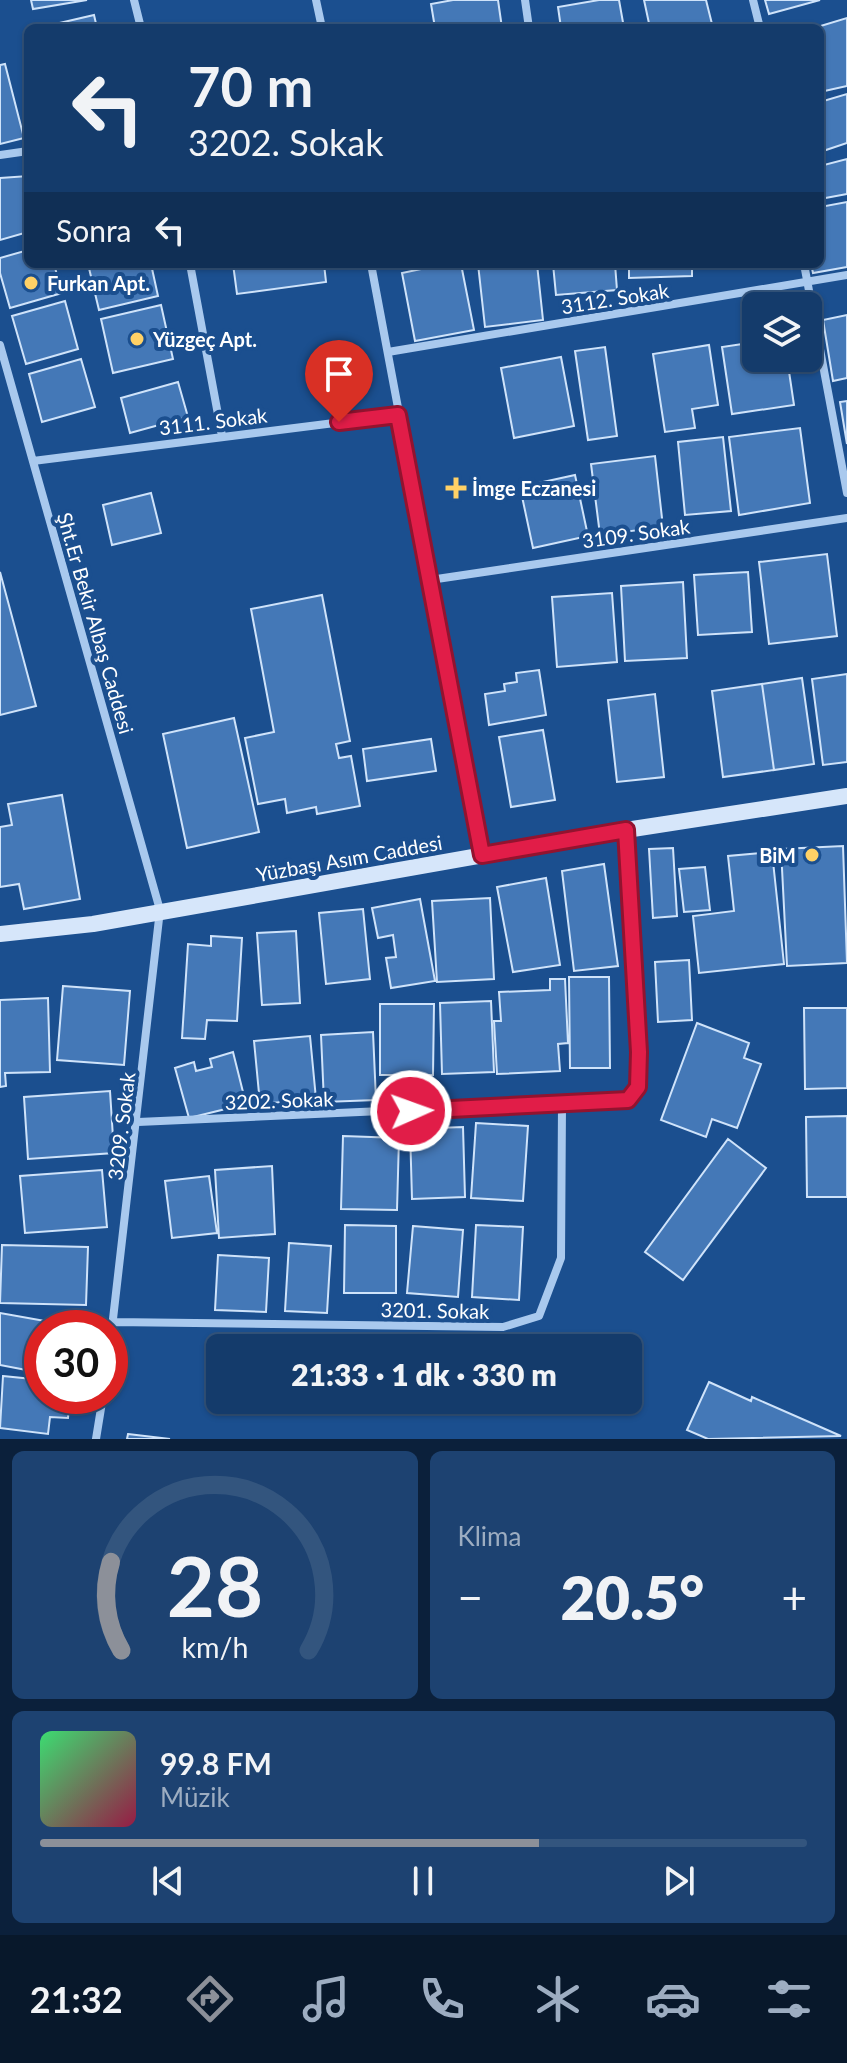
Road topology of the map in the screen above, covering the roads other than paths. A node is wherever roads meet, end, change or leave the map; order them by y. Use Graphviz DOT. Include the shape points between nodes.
graph roads {
  1 [pos="134,0"];
  2 [pos="316,0"];
  3 [pos="525,0"];
  4 [pos="753,0"];
  5 [pos="140,24"];
  6 [pos="321,24"];
  7 [pos="528,24"];
  8 [pos="759,24"];
  9 [pos="24,152"];
  10 [pos="0,155"];
  11 [pos="191,268"];
  12 [pos="372,268"];
  13 [pos="805,268"];
  14 [pos="847,275"];
  15 [pos="807,282"];
  16 [pos="0,345"];
  17 [pos="388,352"];
  18 [pos="398,415"];
  19 [pos="222,436"];
  20 [pos="33,461"];
  21 [pos="847,493"];
  22 [pos="847,518"];
  23 [pos="430,580"];
  24 [pos="847,796"];
  25 [pos="626,830"];
  26 [pos="482,855"];
  27 [pos="160,910"];
  28 [pos="0,934"];
  29 [pos="562,1105"];
  30 [pos="138,1122"];
  31 [pos="114,1310"];
  32 [pos="128,1322"];
  33 [pos="100,1414"];
  34 [pos="96,1439"];
  1 -- 5 [label="street"];
  2 -- 6 [label="street"];
  3 -- 7 [label="street"];
  4 -- 8 [label="street"];
  9 -- 10 [label="street"];
  11 -- 19 [label="street"];
  12 -- 17 [label="street"];
  13 -- 15 [label="street"];
  14 -- 15 [label="street, 3112. Sokak"];
  15 -- 17 [label="street, 3112. Sokak"];
  15 -- 21 [label="street"];
  16 -- 20 [label="street, Şht.Er Bekir Albaş Caddesi"];
  17 -- 18 [label="street"];
  18 -- 19 [label="street, 3111. Sokak"];
  18 -- 23 [label="street"];
  19 -- 20 [label="street, 3111. Sokak"];
  20 -- 27 [label="street, Şht.Er Bekir Albaş Caddesi"];
  22 -- 23 [label="street, 3109. Sokak"];
  23 -- 26 [label="street"];
  24 -- 25 [label="main road, Yüzbaşı Asım Caddesi"];
  25 -- 26 [label="main road, Yüzbaşı Asım Caddesi"];
  25 -- 29 [label="street, 3202. Sokak" via="638,1087 628,1100"];
  26 -- 27 [label="main road, Yüzbaşı Asım Caddesi"];
  27 -- 28 [label="main road, Yüzbaşı Asım Caddesi"];
  27 -- 30 [label="street, 3209. Sokak"];
  29 -- 30 [label="street, 3202. Sokak"];
  29 -- 32 [label="street, 3201. Sokak" via="561,1258 539,1316 503,1327"];
  30 -- 31 [label="street, 3209. Sokak"];
  33 -- 34 [label="street"];
}
